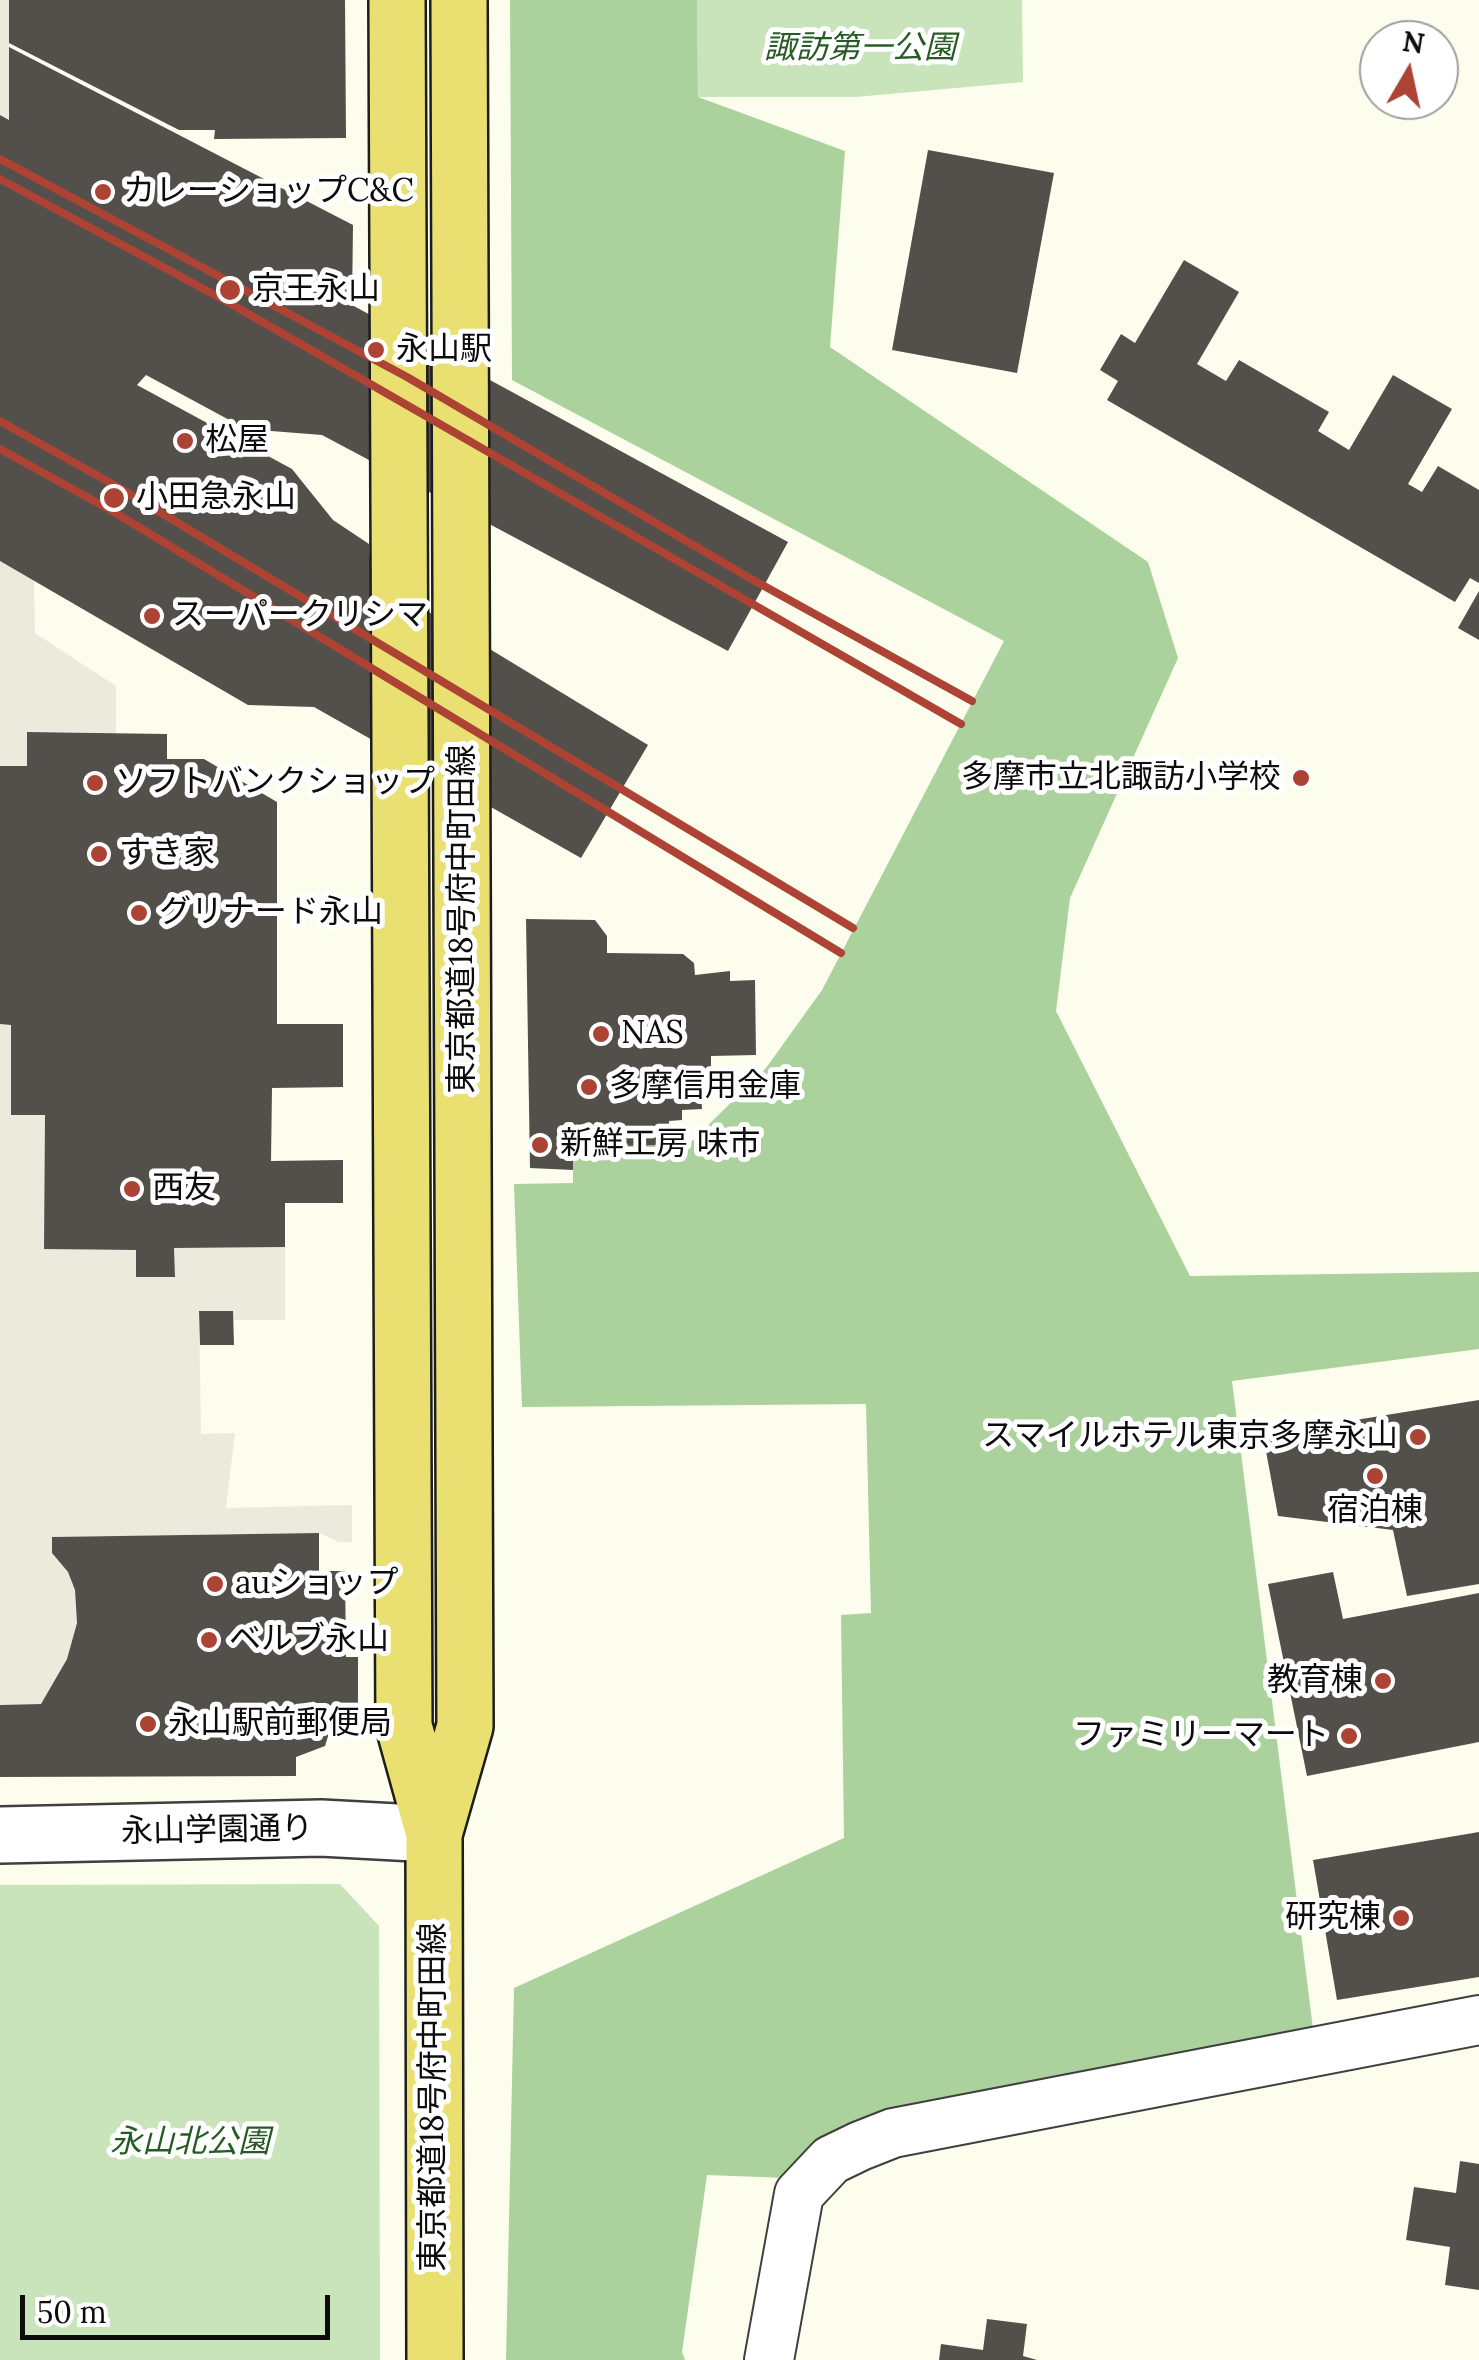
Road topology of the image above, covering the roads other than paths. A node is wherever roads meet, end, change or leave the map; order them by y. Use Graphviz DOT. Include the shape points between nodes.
graph roads {
  1 [pos="398,0"];
  2 [pos="459,0"];
  3 [pos="434,1834"];
  4 [pos="0,1835"];
  5 [pos="1479,2020"];
  6 [pos="435,2360"];
  7 [pos="769,2360"];
  1 -- 3 [label="main road, 東京都道18号府中町田線" via="404,1726"];
  2 -- 3 [label="main road, 東京都道18号府中町田線" via="466,1726"];
  3 -- 4 [label="street, 永山学園通り" via="321,1828"];
  3 -- 6 [label="main road, 東京都道18号府中町田線"];
  5 -- 7 [label="street" via="892,2132 831,2160 799,2194 792,2216"];
}
